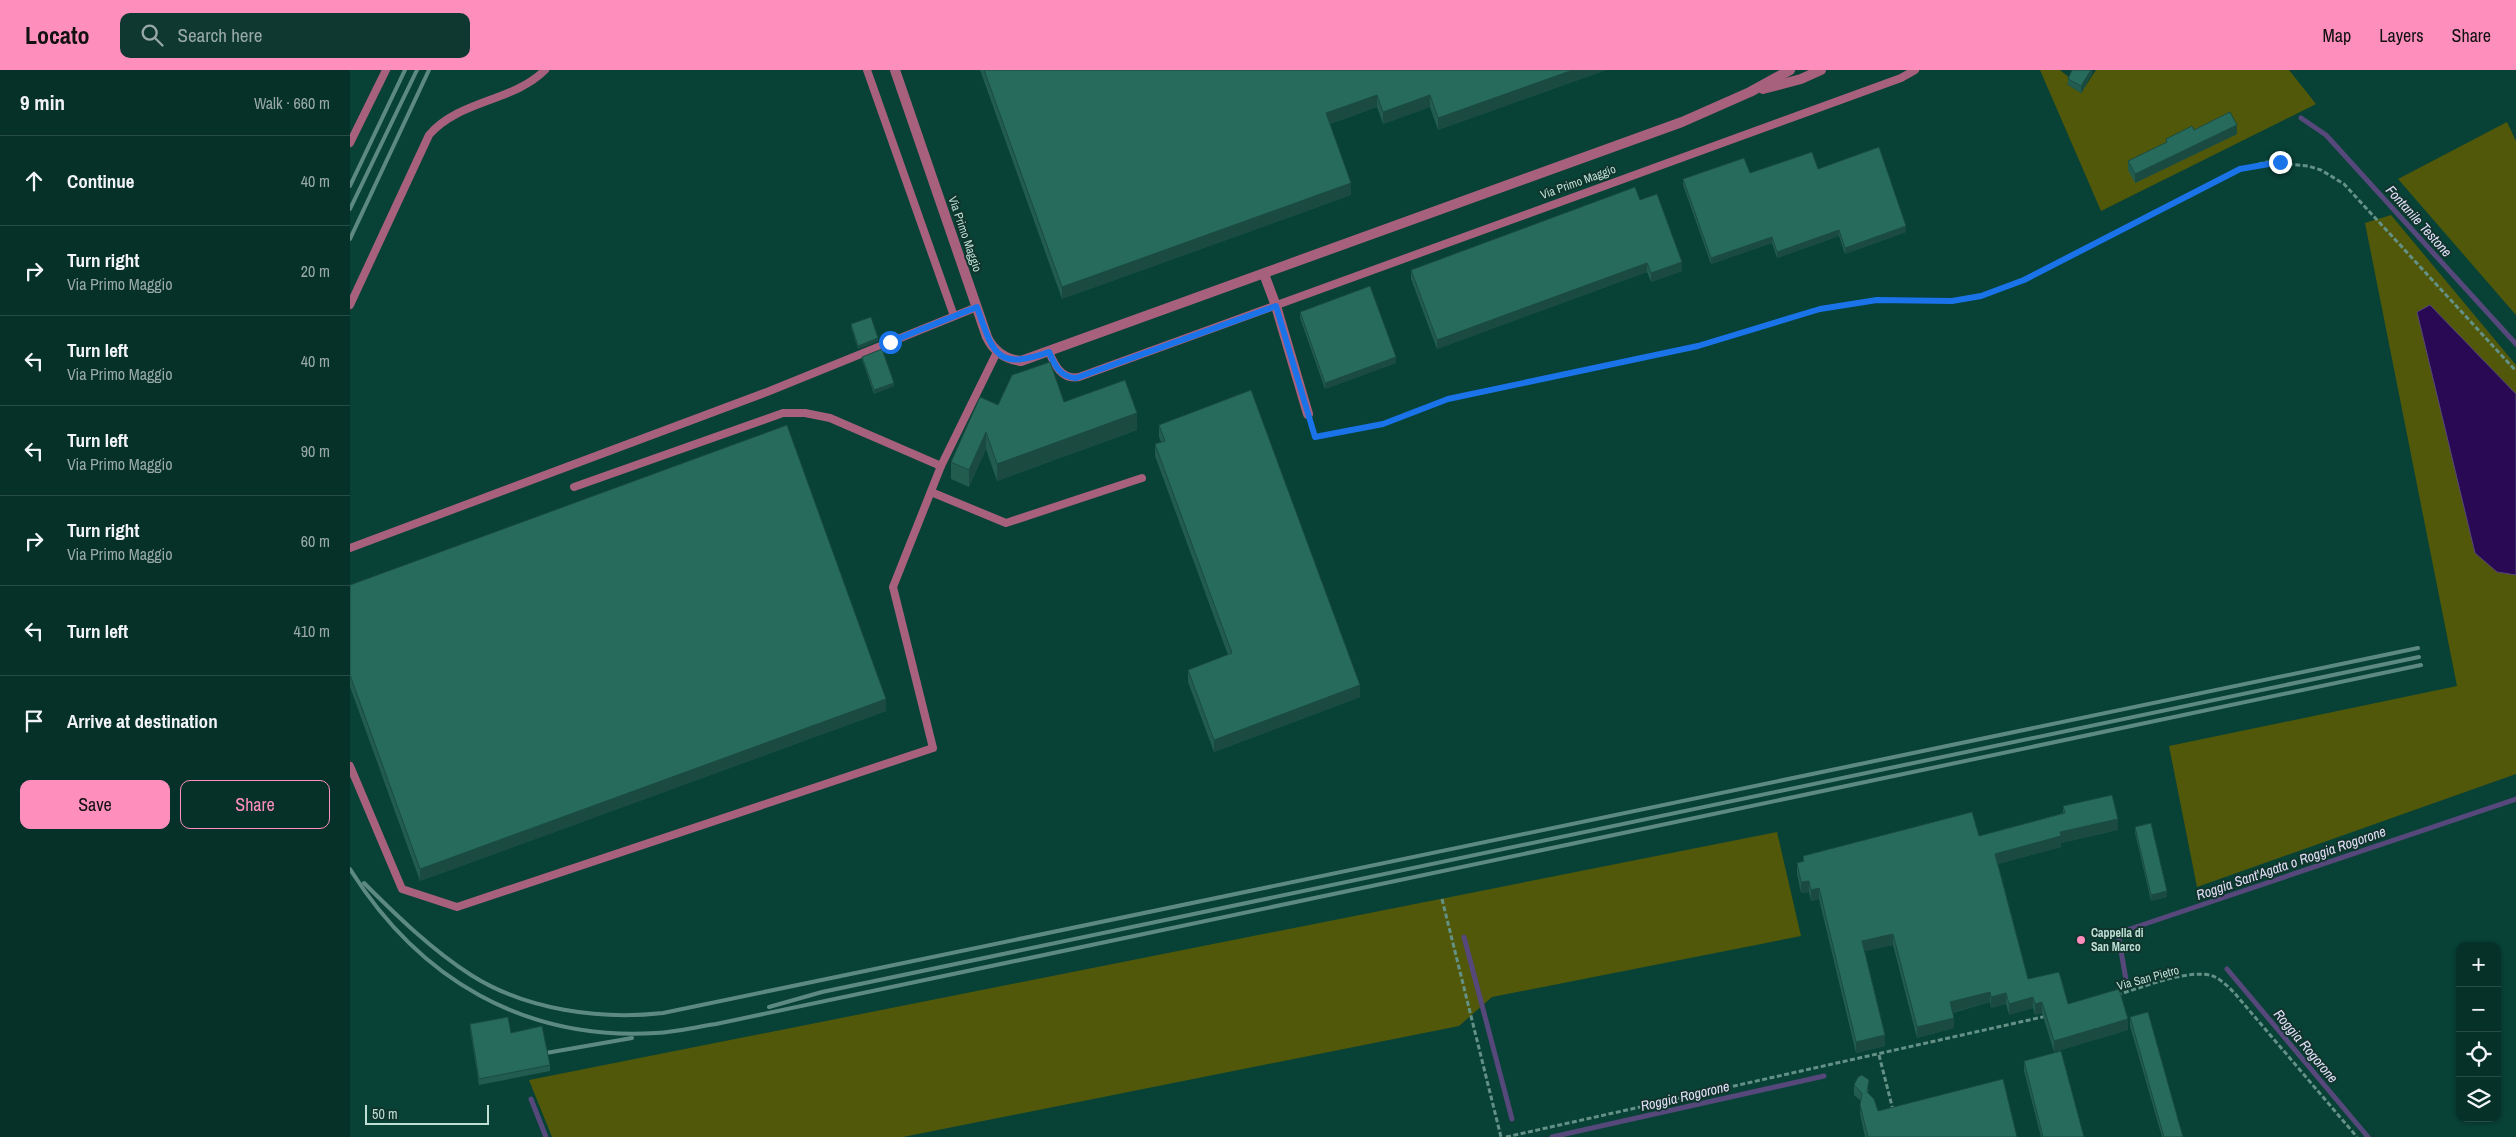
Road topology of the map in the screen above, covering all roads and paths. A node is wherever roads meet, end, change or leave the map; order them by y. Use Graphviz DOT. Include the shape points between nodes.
graph roads {
  1 [pos="386,70"];
  2 [pos="545,70"];
  3 [pos="867,70"];
  4 [pos="895,70"];
  5 [pos="1790,70"];
  6 [pos="1821,70"];
  7 [pos="1902,70"];
  8 [pos="1915,70"];
  9 [pos="1889,81"];
  10 [pos="1750,92"];
  11 [pos="350,143"];
  12 [pos="1264,274"];
  13 [pos="350,305"];
  14 [pos="1276,306"];
  15 [pos="977,307"];
  16 [pos="954,316"];
  17 [pos="997,352"];
  18 [pos="1049,352"];
  19 [pos="2516,371"];
  20 [pos="1308,414"];
  21 [pos="941,466"];
  22 [pos="1142,478"];
  23 [pos="574,487"];
  24 [pos="931,492"];
  25 [pos="350,548"];
  26 [pos="350,766"];
  27 [pos="1442,899"];
  28 [pos="2113,996"];
  29 [pos="2056,1013"];
  30 [pos="1879,1054"];
  31 [pos="1896,1119"];
  32 [pos="1501,1137"];
  33 [pos="1506,1137"];
  34 [pos="2357,1137"];
  1 -- 11 [label="lane"];
  2 -- 13 [label="lane" via="522,88 448,118 429,134"];
  3 -- 16 [label="lane"];
  4 -- 15 [label="street, Via Primo Maggio"];
  5 -- 10 [label="street, Via Primo Maggio"];
  6 -- 10 [label="street, Via Primo Maggio" via="1801,80"];
  7 -- 9 [label="lane, Via Primo Maggio"];
  8 -- 9 [label="lane, Via Primo Maggio"];
  9 -- 14 [label="lane, Via Primo Maggio"];
  10 -- 12 [label="street, Via Primo Maggio" via="1682,122"];
  12 -- 14 [label="street"];
  12 -- 18 [label="street, Via Primo Maggio"];
  14 -- 18 [label="lane, Via Primo Maggio" via="1076,378 1060,372"];
  14 -- 20 [label="street"];
  15 -- 16 [label="lane"];
  15 -- 17 [label="street, Via Primo Maggio" via="987,337"];
  16 -- 25 [label="lane" via="767,392"];
  17 -- 18 [label="street, Via Primo Maggio" via="1020,362"];
  17 -- 21 [label="lane"];
  19 -- 20 [label="path" via="2355,193 2321,170 2280,162 2240,169 2024,280 1981,296 1952,301 1877,300 1820,309 1698,346 1448,399 1383,424 1315,437"];
  21 -- 23 [label="lane" via="830,418 783,413"];
  21 -- 24 [label="lane"];
  22 -- 24 [label="lane" via="1006,523"];
  24 -- 26 [label="lane" via="893,587 933,748 457,907 402,889"];
  27 -- 32 [label="path"];
  28 -- 34 [label="path, Via San Pietro" via="2187,976 2215,977 2237,996"];
  29 -- 30 [label="path"];
  30 -- 31 [label="path"];
  30 -- 33 [label="path"];
}
